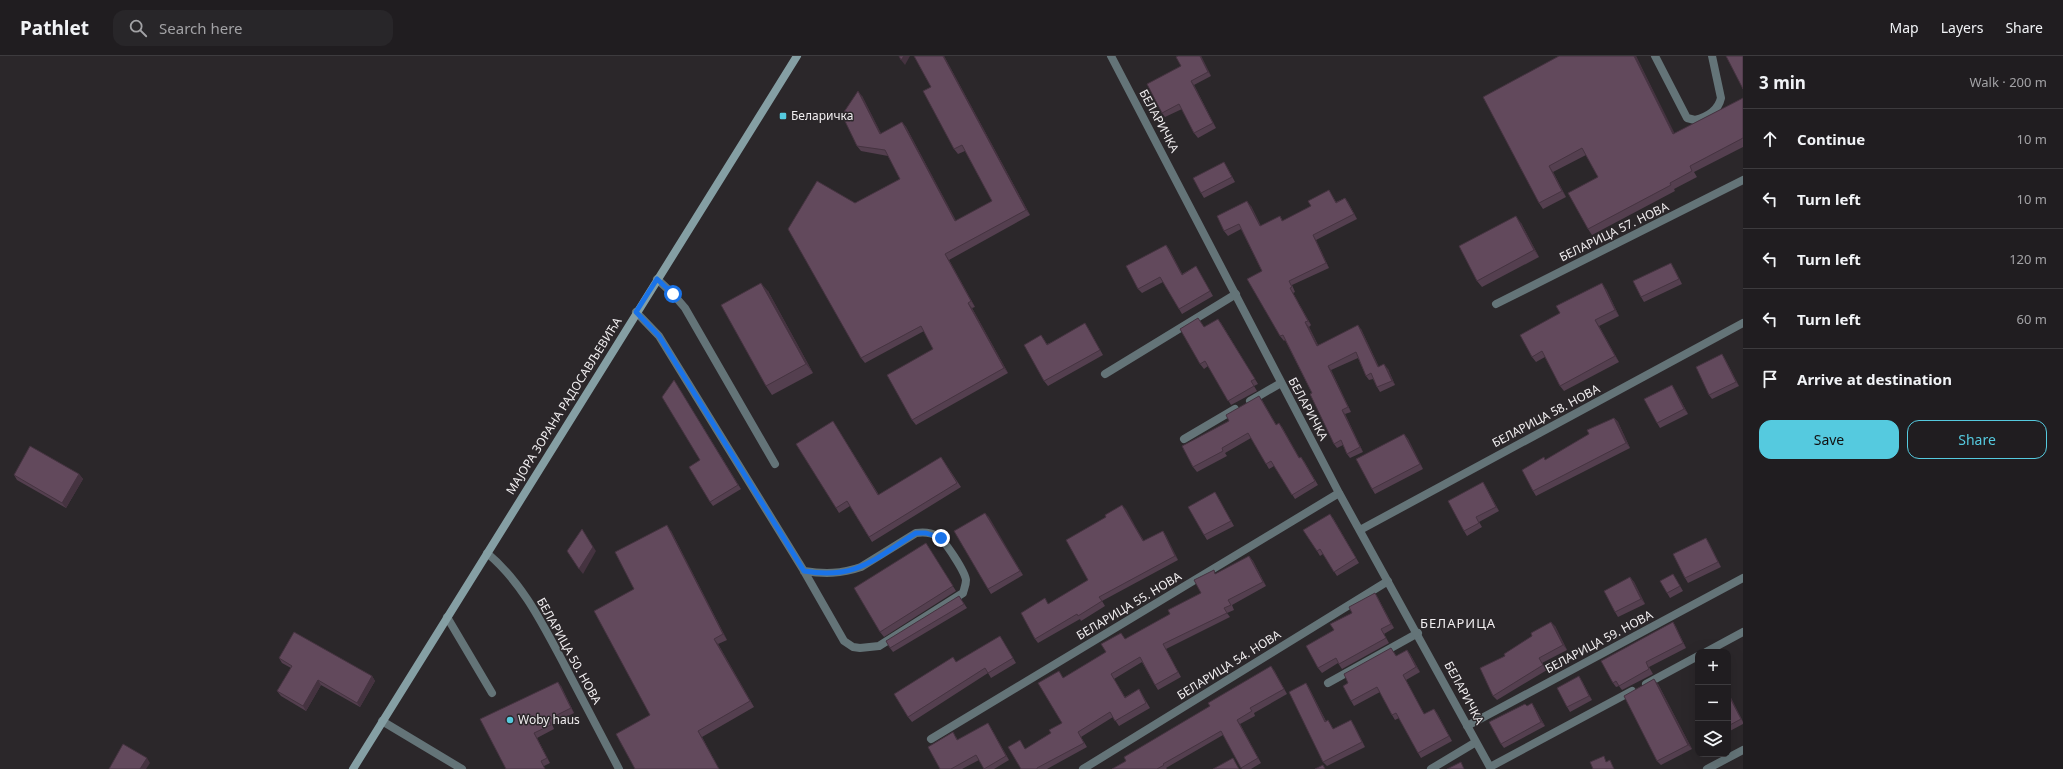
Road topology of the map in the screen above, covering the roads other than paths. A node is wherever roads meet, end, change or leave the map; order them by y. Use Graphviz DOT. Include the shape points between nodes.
graph roads {
  1 [pos="797,56"];
  2 [pos="1111,56"];
  3 [pos="1655,56"];
  4 [pos="1712,56"];
  5 [pos="1743,180"];
  6 [pos="657,279"];
  7 [pos="1236,294"];
  8 [pos="1496,304"];
  9 [pos="636,312"];
  10 [pos="1743,323"];
  11 [pos="1104,374"];
  12 [pos="1281,383"];
  13 [pos="1184,438"];
  14 [pos="776,464"];
  15 [pos="1339,493"];
  16 [pos="1360,530"];
  17 [pos="487,554"];
  18 [pos="804,571"];
  19 [pos="1743,578"];
  20 [pos="1388,581"];
  21 [pos="447,617"];
  22 [pos="1743,632"];
  23 [pos="1418,633"];
  24 [pos="1712,649"];
  25 [pos="1695,658"];
  26 [pos="1328,683"];
  27 [pos="492,693"];
  28 [pos="382,721"];
  29 [pos="1467,726"];
  30 [pos="931,739"];
  31 [pos="1476,742"];
  32 [pos="1743,750"];
  33 [pos="1491,768"];
  34 [pos="353,769"];
  35 [pos="462,769"];
  36 [pos="619,769"];
  37 [pos="1082,769"];
  38 [pos="1431,769"];
  39 [pos="1707,769"];
  1 -- 6 [label="main road, МАЈОРА ЗОРАНА РАДОСАВЉЕВИЋА"];
  2 -- 7 [label="street, БЕЛАРИЧКА"];
  3 -- 4 [label="street" via="1687,118 1695,120 1712,112 1720,103"];
  5 -- 8 [label="street, БЕЛАРИЦА 57. НОВА"];
  6 -- 9 [label="main road, МАЈОРА ЗОРАНА РАДОСАВЉЕВИЋА"];
  6 -- 14 [label="street" via="689,315"];
  7 -- 11 [label="street"];
  7 -- 12 [label="street, БЕЛАРИЧКА"];
  9 -- 17 [label="main road, МАЈОРА ЗОРАНА РАДОСАВЉЕВИЋА"];
  9 -- 18 [label="street" via="659,336"];
  10 -- 16 [label="street, БЕЛАРИЦА 58. НОВА"];
  12 -- 13 [label="street"];
  12 -- 15 [label="street, БЕЛАРИЧКА"];
  15 -- 16 [label="street, БЕЛАРИЧКА"];
  15 -- 30 [label="street, БЕЛАРИЦА 55. НОВА"];
  16 -- 20 [label="street, БЕЛАРИЧКА"];
  17 -- 21 [label="main road, МАЈОРА ЗОРАНА РАДОСАВЉЕВИЋА"];
  17 -- 36 [label="street, БЕЛАРИЦА 50. НОВА" via="507,572 538,616"];
  18 -- 18 [label="street" via="844,641 860,648 879,646 963,592 966,581 941,538 921,532 853,570 834,574"];
  19 -- 29 [label="street, БЕЛАРИЦА 59. НОВА"];
  20 -- 23 [label="street, БЕЛАРИЧКА"];
  20 -- 37 [label="street, БЕЛАРИЦА 54. НОВА"];
  21 -- 27 [label="street"];
  21 -- 28 [label="main road, МАЈОРА ЗОРАНА РАДОСАВЉЕВИЋА"];
  22 -- 24 [label="street"];
  23 -- 26 [label="street"];
  23 -- 29 [label="street, БЕЛАРИЧКА"];
  25 -- 33 [label="street"];
  28 -- 34 [label="main road, МАЈОРА ЗОРАНА РАДОСАВЉЕВИЋА"];
  28 -- 35 [label="street"];
  29 -- 31 [label="street, БЕЛАРИЧКА"];
  31 -- 33 [label="street, БЕЛАРИЧКА"];
  31 -- 38 [label="street"];
  32 -- 39 [label="street"];
}
